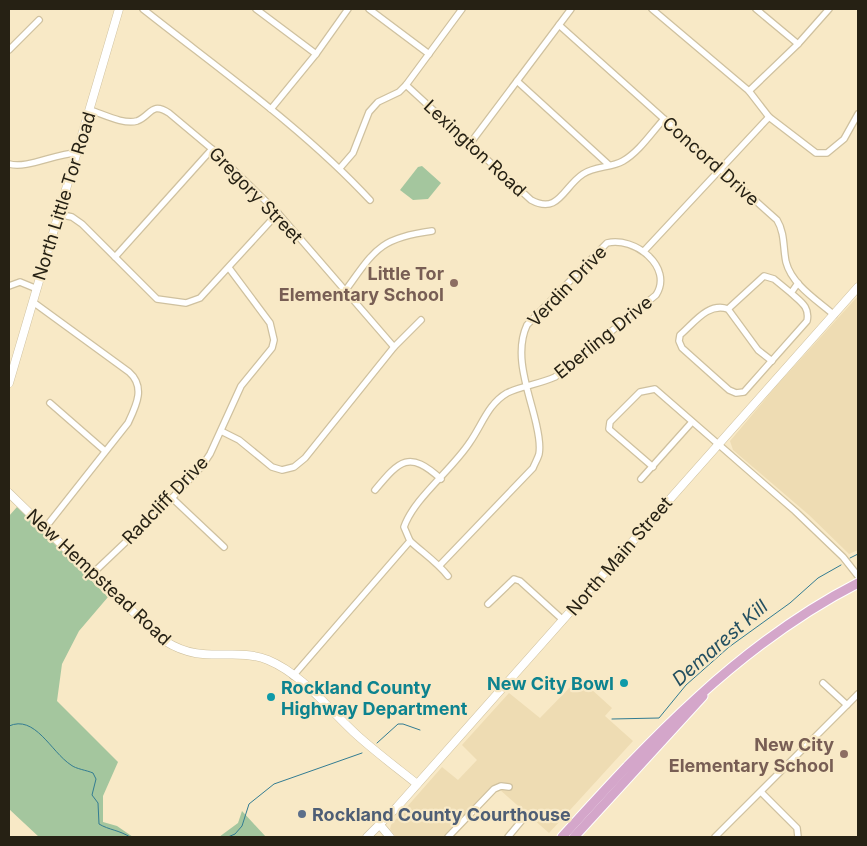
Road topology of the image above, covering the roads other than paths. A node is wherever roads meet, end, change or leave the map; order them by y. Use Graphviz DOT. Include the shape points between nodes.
graph roads {
  1 [pos="118,9"];
  2 [pos="143,9"];
  3 [pos="256,9"];
  4 [pos="348,9"];
  5 [pos="369,9"];
  6 [pos="462,9"];
  7 [pos="571,9"];
  8 [pos="652,9"];
  9 [pos="756,9"];
  10 [pos="829,9"];
  11 [pos="39,20"];
  12 [pos="559,25"];
  13 [pos="798,44"];
  14 [pos="9,50"];
  15 [pos="316,54"];
  16 [pos="429,54"];
  17 [pos="517,81"];
  18 [pos="406,85"];
  19 [pos="749,91"];
  20 [pos="271,109"];
  21 [pos="90,110"];
  22 [pos="858,114"];
  23 [pos="769,117"];
  24 [pos="664,120"];
  25 [pos="469,145"];
  26 [pos="212,149"];
  27 [pos="76,153"];
  28 [pos="9,164"];
  29 [pos="609,165"];
  30 [pos="340,168"];
  31 [pos="721,170"];
  32 [pos="370,200"];
  33 [pos="58,214"];
  34 [pos="278,214"];
  35 [pos="432,231"];
  36 [pos="644,251"];
  37 [pos="115,257"];
  38 [pos="229,268"];
  39 [pos="798,284"];
  40 [pos="9,286"];
  41 [pos="858,287"];
  42 [pos="37,289"];
  43 [pos="345,291"];
  44 [pos="791,293"];
  45 [pos="33,302"];
  46 [pos="728,308"];
  47 [pos="834,315"];
  48 [pos="421,320"];
  49 [pos="394,347"];
  50 [pos="772,361"];
  51 [pos="9,383"];
  52 [pos="528,387"];
  53 [pos="50,403"];
  54 [pos="692,422"];
  55 [pos="221,431"];
  56 [pos="718,444"];
  57 [pos="105,451"];
  58 [pos="653,466"];
  59 [pos="441,479"];
  60 [pos="641,479"];
  61 [pos="375,490"];
  62 [pos="9,492"];
  63 [pos="172,498"];
  64 [pos="45,528"];
  65 [pos="410,541"];
  66 [pos="224,546"];
  67 [pos="440,566"];
  68 [pos="92,574"];
  69 [pos="448,576"];
  70 [pos="858,576"];
  71 [pos="858,583"];
  72 [pos="488,604"];
  73 [pos="563,620"];
  74 [pos="293,676"];
  75 [pos="824,683"];
  76 [pos="709,688"];
  77 [pos="858,694"];
  78 [pos="847,705"];
  79 [pos="417,784"];
  80 [pos="508,787"];
  81 [pos="761,792"];
  82 [pos="523,819"];
  83 [pos="380,825"];
  84 [pos="798,836"];
  85 [pos="367,837"];
  86 [pos="390,837"];
  87 [pos="448,837"];
  88 [pos="508,837"];
  89 [pos="562,837"];
  90 [pos="574,837"];
  91 [pos="715,837"];
  1 -- 21 [label="street, North Little Tor Road"];
  2 -- 20 [label="street"];
  3 -- 15 [label="street"];
  4 -- 15 [label="street"];
  5 -- 16 [label="street"];
  6 -- 16 [label="street"];
  7 -- 12 [label="street"];
  8 -- 19 [label="street"];
  9 -- 13 [label="street"];
  10 -- 13 [label="street"];
  11 -- 14 [label="street"];
  12 -- 17 [label="street"];
  12 -- 24 [label="street, Concord Drive"];
  13 -- 19 [label="street"];
  15 -- 20 [label="street"];
  16 -- 18 [label="street"];
  17 -- 25 [label="street"];
  17 -- 29 [label="street"];
  18 -- 25 [label="street, Lexington Road"];
  18 -- 30 [label="street" via="378,102 369,112 353,153"];
  19 -- 23 [label="street"];
  20 -- 30 [label="street"];
  21 -- 26 [label="street, Gregory Street" via="126,121 137,121 154,109 162,108"];
  21 -- 27 [label="street, North Little Tor Road"];
  22 -- 23 [label="street" via="844,139 827,153 816,153"];
  23 -- 31 [label="street"];
  24 -- 29 [label="street, Lexington Road" via="623,161"];
  24 -- 31 [label="street, Concord Drive"];
  25 -- 29 [label="street, Lexington Road" via="531,200 541,205 552,204 582,174"];
  26 -- 34 [label="street, Gregory Street"];
  26 -- 37 [label="street"];
  27 -- 28 [label="street" via="61,154 26,165"];
  27 -- 33 [label="street, North Little Tor Road"];
  30 -- 32 [label="street"];
  31 -- 36 [label="street"];
  31 -- 39 [label="street, Concord Drive" via="777,220 781,226 786,263"];
  33 -- 37 [label="street" via="72,217 82,224"];
  33 -- 42 [label="street, North Little Tor Road"];
  34 -- 38 [label="street"];
  34 -- 43 [label="street, Gregory Street"];
  35 -- 43 [label="street" via="405,235 381,246"];
  36 -- 52 [label="street, Eberling Drive" via="659,272 661,285 656,295 555,377"];
  36 -- 52 [label="street, Verdin Drive" via="626,242 616,240 607,243 527,325 521,338 520,352"];
  37 -- 38 [label="street" via="157,299 186,304 200,298"];
  38 -- 55 [label="street, Radcliff Drive" via="270,323 274,340 266,358 241,386"];
  39 -- 44 [label="street"];
  39 -- 47 [label="street, Concord Drive"];
  40 -- 42 [label="street" via="20,282"];
  41 -- 47 [label="street, North Main Street"];
  42 -- 45 [label="street, North Little Tor Road"];
  43 -- 49 [label="street, Gregory Street"];
  44 -- 46 [label="street" via="774,279 764,276"];
  44 -- 50 [label="street" via="806,306 809,312 807,321"];
  45 -- 51 [label="street, North Little Tor Road"];
  45 -- 57 [label="street" via="136,378 139,389 137,404 128,422"];
  46 -- 50 [label="street" via="758,350"];
  46 -- 50 [label="street" via="711,308 680,335 682,348 736,393 744,392"];
  47 -- 56 [label="street, North Main Street"];
  48 -- 49 [label="street"];
  49 -- 55 [label="street" via="305,458 294,467 282,470 272,467 239,440"];
  52 -- 59 [label="street, Eberling Drive" via="508,393 491,406 471,441"];
  52 -- 67 [label="street, Verdin Drive" via="539,438 539,453 533,468"];
  53 -- 57 [label="street"];
  54 -- 56 [label="street"];
  54 -- 58 [label="street"];
  54 -- 58 [label="street" via="655,389 640,392 613,418 609,428"];
  55 -- 63 [label="street, Radcliff Drive" via="202,466"];
  56 -- 70 [label="street" via="796,512"];
  56 -- 73 [label="street, North Main Street"];
  57 -- 64 [label="street"];
  58 -- 60 [label="street"];
  59 -- 61 [label="street" via="425,464 415,461 392,470"];
  59 -- 65 [label="street, Eberling Drive" via="409,513 404,527"];
  62 -- 64 [label="street, New Hempstead Road"];
  63 -- 66 [label="street"];
  63 -- 68 [label="street, Radcliff Drive"];
  64 -- 68 [label="street, New Hempstead Road"];
  65 -- 67 [label="street"];
  65 -- 74 [label="street"];
  67 -- 69 [label="street"];
  68 -- 74 [label="street, New Hempstead Road" via="175,647 193,654 254,656 269,660"];
  71 -- 76 [label="main road" via="786,627"];
  72 -- 73 [label="street" via="514,579"];
  73 -- 79 [label="street, North Main Street"];
  74 -- 79 [label="street, New Hempstead Road" via="357,736"];
  75 -- 78 [label="street"];
  76 -- 89 [label="main road" via="673,719"];
  76 -- 90 [label="main road"];
  77 -- 78 [label="street"];
  78 -- 81 [label="street"];
  79 -- 83 [label="street, North Main Street"];
  80 -- 87 [label="street" via="494,788"];
  81 -- 84 [label="street" via="797,828"];
  81 -- 91 [label="street"];
  82 -- 88 [label="street"];
  83 -- 85 [label="street, North Main Street"];
  83 -- 86 [label="street"];
}
